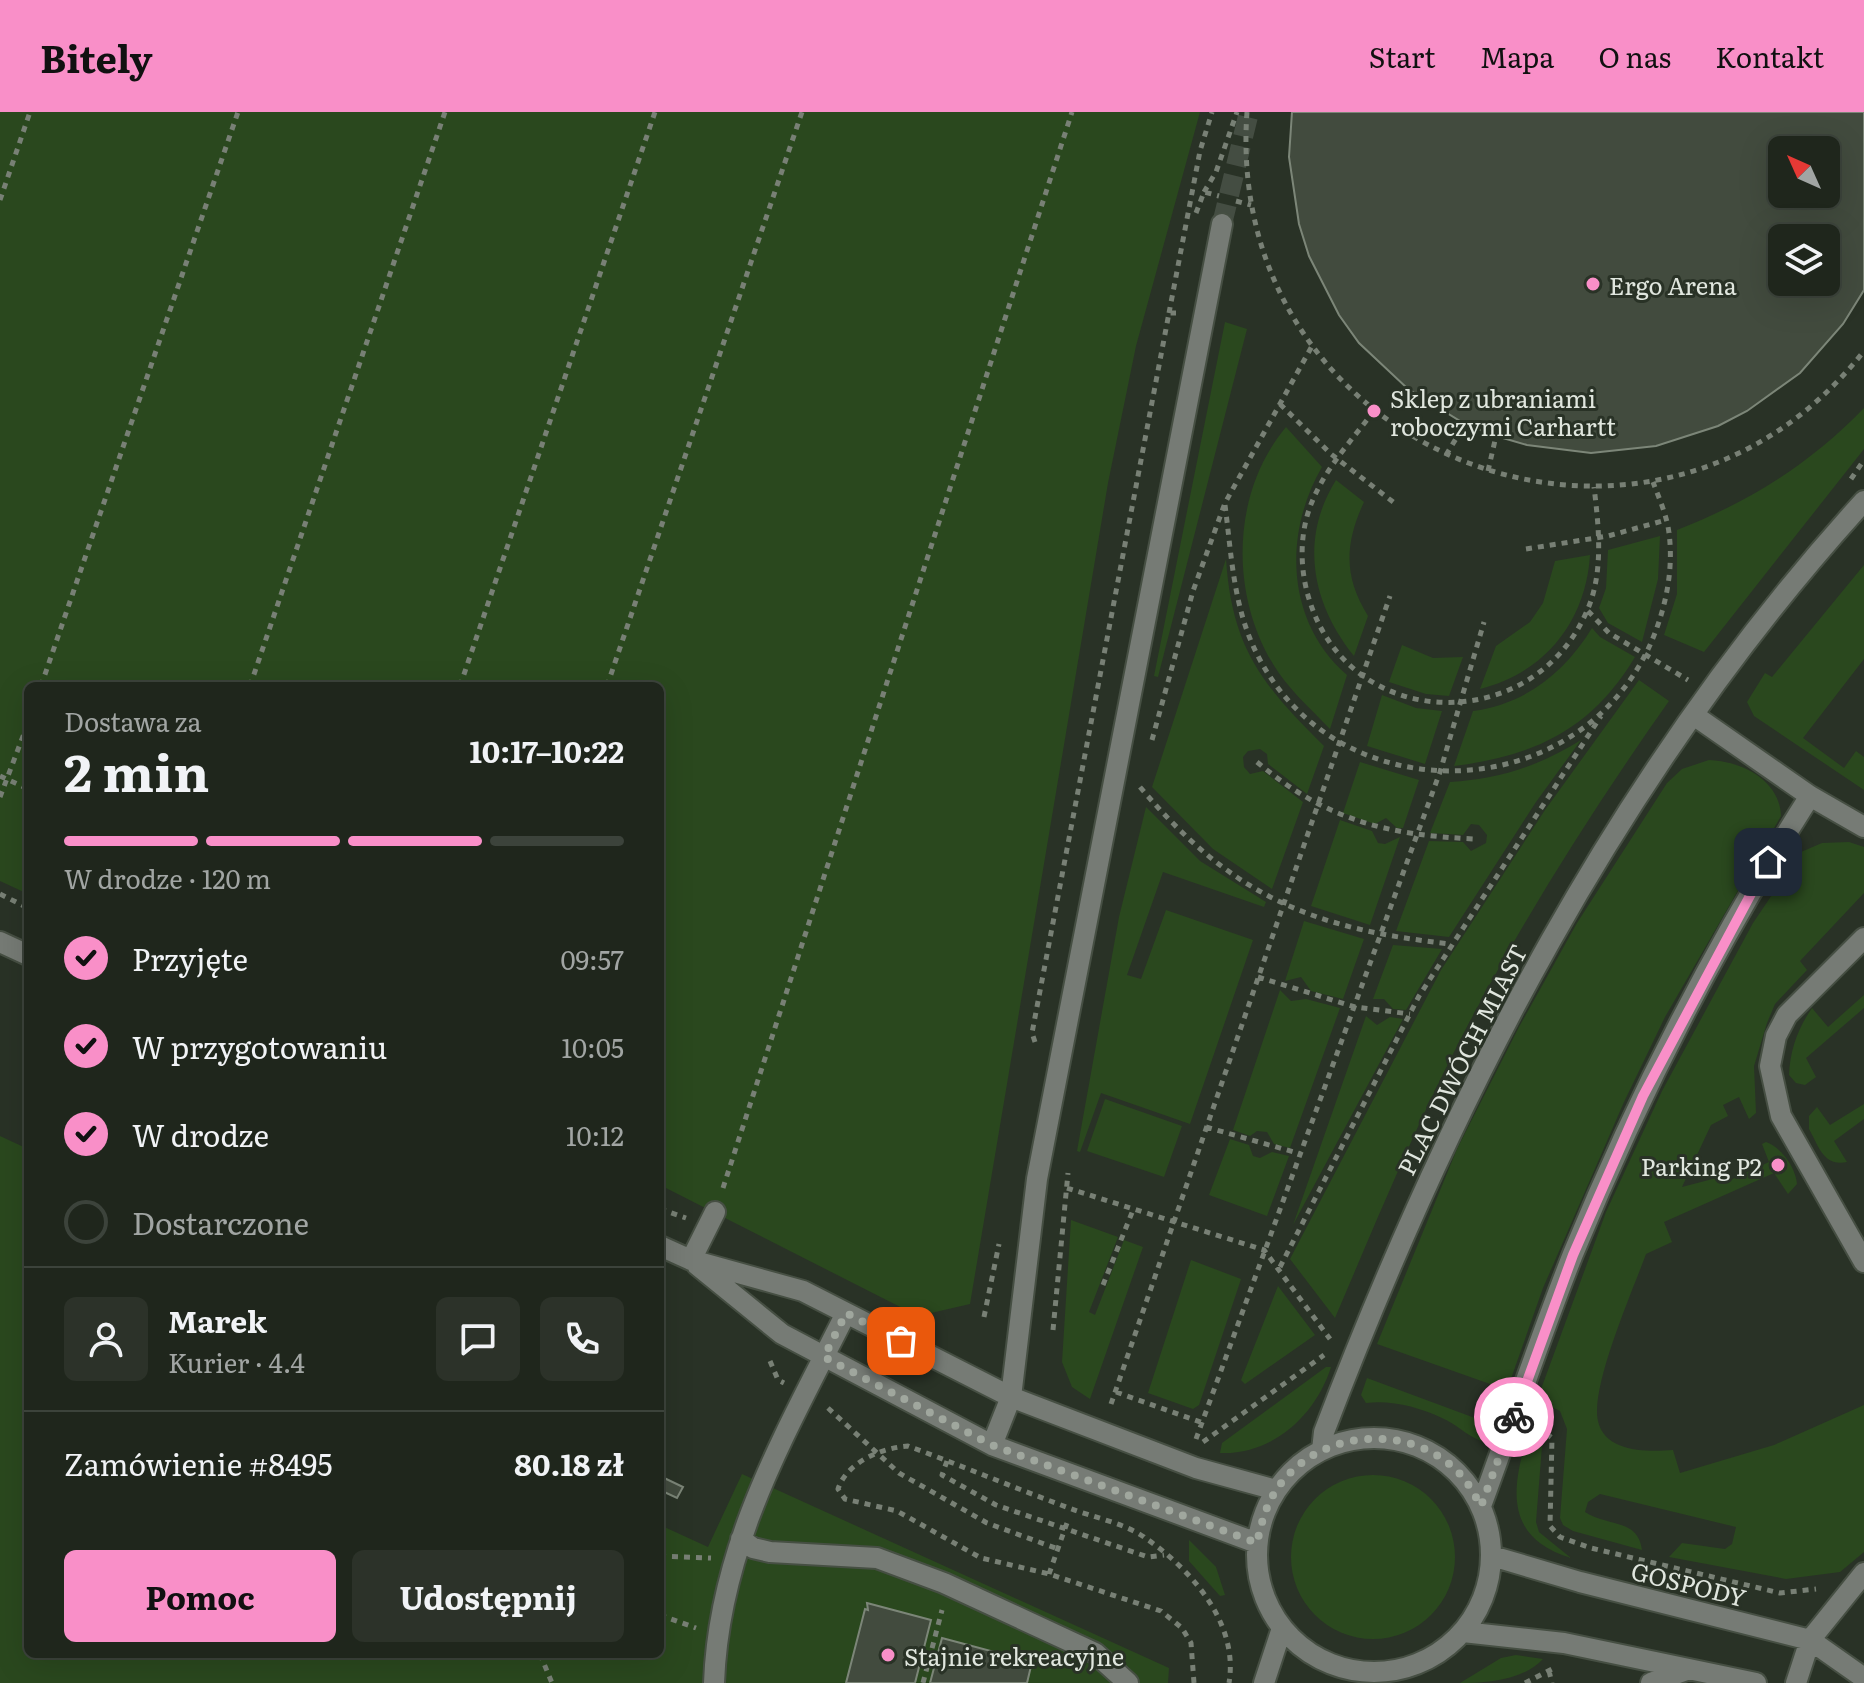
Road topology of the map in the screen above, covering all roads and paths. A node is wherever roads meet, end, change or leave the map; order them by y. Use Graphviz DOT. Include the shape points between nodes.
graph roads {
  1 [pos="30,112"];
  2 [pos="238,112"];
  3 [pos="445,112"];
  4 [pos="655,112"];
  5 [pos="802,112"];
  6 [pos="1072,112"];
  7 [pos="1212,112"];
  8 [pos="1237,112"];
  9 [pos="1247,112"];
  10 [pos="1204,192"];
  11 [pos="0,200"];
  12 [pos="1222,224"];
  13 [pos="1179,301"];
  14 [pos="1169,313"];
  15 [pos="1312,346"];
  16 [pos="1864,351"];
  17 [pos="1280,404"];
  18 [pos="1374,411"];
  19 [pos="1465,424"];
  20 [pos="1496,436"];
  21 [pos="1446,455"];
  22 [pos="1338,459"];
  23 [pos="1488,471"];
  24 [pos="1653,482"];
  25 [pos="1594,487"];
  26 [pos="1864,501"];
  27 [pos="1225,503"];
  28 [pos="1397,505"];
  29 [pos="1666,520"];
  30 [pos="1598,537"];
  31 [pos="1526,549"];
  32 [pos="1390,596"];
  33 [pos="1588,611"];
  34 [pos="1484,622"];
  35 [pos="1646,654"];
  36 [pos="1678,674"];
  37 [pos="1363,676"];
  38 [pos="42,682"];
  39 [pos="251,682"];
  40 [pos="461,682"];
  41 [pos="608,682"];
  42 [pos="1460,704"];
  43 [pos="1606,709"];
  44 [pos="1695,716"];
  45 [pos="24,734"];
  46 [pos="1340,742"];
  47 [pos="1151,744"];
  48 [pos="1257,762"];
  49 [pos="1440,772"];
  50 [pos="1144,773"];
  51 [pos="0,776"];
  52 [pos="8,780"];
  53 [pos="24,787"];
  54 [pos="1810,796"];
  55 [pos="0,797"];
  56 [pos="1317,805"];
  57 [pos="1864,827"];
  58 [pos="1417,837"];
  59 [pos="1475,839"];
  60 [pos="0,894"];
  61 [pos="1282,904"];
  62 [pos="24,906"];
  63 [pos="1381,936"];
  64 [pos="1864,938"];
  65 [pos="0,942"];
  66 [pos="1451,944"];
  67 [pos="24,953"];
  68 [pos="1258,977"];
  69 [pos="1355,1007"];
  70 [pos="1410,1014"];
  71 [pos="1037,1047"];
  72 [pos="1206,1127"];
  73 [pos="1301,1154"];
  74 [pos="1067,1188"];
  75 [pos="664,1210"];
  76 [pos="1133,1210"];
  77 [pos="712,1220"];
  78 [pos="1173,1222"];
  79 [pos="1001,1236"];
  80 [pos="664,1248"];
  81 [pos="1264,1250"];
  82 [pos="691,1260"];
  83 [pos="1864,1262"];
  84 [pos="1280,1267"];
  85 [pos="1103,1285"];
  86 [pos="846,1313"];
  87 [pos="984,1317"];
  88 [pos="1324,1328"];
  89 [pos="1329,1351"];
  90 [pos="824,1357"];
  91 [pos="1116,1392"];
  92 [pos="1011,1397"];
  93 [pos="1111,1404"];
  94 [pos="1529,1422"];
  95 [pos="1203,1423"];
  96 [pos="992,1445"];
  97 [pos="1322,1450"];
  98 [pos="875,1454"];
  99 [pos="947,1460"];
  100 [pos="1276,1490"];
  101 [pos="1481,1506"];
  102 [pos="1068,1520"];
  103 [pos="1065,1530"];
  104 [pos="741,1539"];
  105 [pos="1257,1543"];
  106 [pos="1058,1549"];
  107 [pos="1165,1555"];
  108 [pos="664,1556"];
  109 [pos="1492,1556"];
  110 [pos="732,1559"];
  111 [pos="1864,1573"];
  112 [pos="1049,1574"];
  113 [pos="948,1586"];
  114 [pos="1845,1594"];
  115 [pos="664,1616"];
  116 [pos="1282,1628"];
  117 [pos="1463,1632"];
  118 [pos="716,1635"];
  119 [pos="1810,1640"];
  120 [pos="542,1658"];
  121 [pos="1423,1662"];
  122 [pos="1689,1669"];
  123 [pos="1864,1678"];
  124 [pos="552,1683"];
  125 [pos="714,1683"];
  126 [pos="923,1683"];
  127 [pos="1128,1683"];
  128 [pos="1194,1683"];
  129 [pos="1229,1683"];
  130 [pos="1264,1683"];
  131 [pos="1416,1683"];
  132 [pos="1525,1683"];
  133 [pos="1552,1683"];
  134 [pos="1651,1683"];
  135 [pos="1756,1683"];
  136 [pos="1796,1683"];
  1 -- 11 [label="path"];
  2 -- 38 [label="path"];
  3 -- 39 [label="path"];
  4 -- 40 [label="path"];
  5 -- 41 [label="path"];
  6 -- 77 [label="path"];
  7 -- 14 [label="path"];
  8 -- 10 [label="path"];
  9 -- 15 [label="path" via="1245,147 1260,242 1284,303"];
  12 -- 92 [label="street" via="1037,1179"];
  13 -- 14 [label="path" via="1176,314"];
  14 -- 71 [label="path" via="1032,1033"];
  15 -- 17 [label="path"];
  15 -- 18 [label="path"];
  16 -- 24 [label="path" via="1805,412 1759,444 1707,467"];
  17 -- 22 [label="path"];
  17 -- 27 [label="path"];
  18 -- 21 [label="path"];
  18 -- 22 [label="path"];
  19 -- 21 [label="path"];
  20 -- 23 [label="path"];
  21 -- 23 [label="path"];
  22 -- 28 [label="path"];
  22 -- 37 [label="path" via="1310,508 1302,561 1314,614 1336,649"];
  23 -- 25 [label="path" via="1552,485"];
  24 -- 25 [label="path"];
  24 -- 29 [label="path"];
  25 -- 30 [label="path"];
  26 -- 44 [label="street, PLAC DWÓCH MIAST"];
  27 -- 46 [label="path" via="1236,591 1252,643 1280,690"];
  27 -- 47 [label="path" via="1193,591"];
  29 -- 30 [label="path"];
  29 -- 35 [label="path" via="1668,583"];
  30 -- 31 [label="path"];
  30 -- 33 [label="path" via="1597,575"];
  32 -- 37 [label="path"];
  33 -- 35 [label="path" via="1609,633"];
  33 -- 42 [label="path" via="1572,640 1535,677 1493,698"];
  34 -- 42 [label="path"];
  35 -- 36 [label="path"];
  35 -- 43 [label="path"];
  37 -- 42 [label="path" via="1393,693"];
  37 -- 46 [label="path"];
  42 -- 49 [label="path"];
  43 -- 49 [label="path" via="1578,732 1524,760 1477,771"];
  43 -- 66 [label="path"];
  44 -- 54 [label="street"];
  44 -- 97 [label="street, PLAC DWÓCH MIAST" via="1590,873 1500,1033 1364,1325"];
  45 -- 52 [label="path"];
  46 -- 49 [label="path" via="1372,758"];
  46 -- 56 [label="path"];
  48 -- 56 [label="path"];
  49 -- 58 [label="path"];
  50 -- 61 [label="path" via="1140,787 1180,831 1218,865"];
  51 -- 52 [label="path"];
  52 -- 53 [label="path"];
  52 -- 55 [label="path"];
  54 -- 57 [label="street"];
  54 -- 101 [label="street" via="1768,862 1643,1096 1573,1255"];
  56 -- 58 [label="path" via="1382,830"];
  56 -- 61 [label="path"];
  58 -- 59 [label="path"];
  58 -- 63 [label="path"];
  60 -- 62 [label="path"];
  61 -- 63 [label="path"];
  61 -- 68 [label="path"];
  63 -- 66 [label="path"];
  63 -- 69 [label="path"];
  64 -- 83 [label="street" via="1787,1015 1770,1066 1781,1116"];
  65 -- 67 [label="street"];
  66 -- 70 [label="path"];
  68 -- 69 [label="path"];
  68 -- 72 [label="path"];
  69 -- 70 [label="path"];
  69 -- 73 [label="path"];
  70 -- 84 [label="path"];
  72 -- 73 [label="path"];
  72 -- 78 [label="path"];
  73 -- 81 [label="path"];
  74 -- 76 [label="path"];
  75 -- 77 [label="path"];
  76 -- 78 [label="path"];
  76 -- 85 [label="path"];
  77 -- 82 [label="street"];
  78 -- 81 [label="path"];
  78 -- 91 [label="path"];
  79 -- 87 [label="path"];
  80 -- 82 [label="street"];
  81 -- 84 [label="path"];
  81 -- 95 [label="path"];
  82 -- 86 [label="street" via="803,1291"];
  82 -- 90 [label="street" via="782,1334"];
  84 -- 88 [label="path"];
  86 -- 90 [label="street"];
  86 -- 92 [label="street"];
  89 -- 95 [label="path" via="1205,1443 1195,1441"];
  90 -- 96 [label="street"];
  90 -- 104 [label="street" via="761,1483"];
  91 -- 93 [label="path"];
  91 -- 95 [label="path"];
  92 -- 96 [label="street"];
  92 -- 100 [label="street" via="1196,1468"];
  94 -- 114 [label="path" via="1552,1438 1550,1526 1560,1537 1780,1593 1828,1588"];
  96 -- 105 [label="street"];
  97 -- 100 [label="street" via="1296,1467"];
  97 -- 101 [label="street" via="1358,1438 1395,1439 1440,1459 1460,1475"];
  98 -- 99 [label="path" via="908,1446"];
  98 -- 106 [label="path" via="987,1523"];
  98 -- 112 [label="path" via="842,1479 838,1489 845,1499 897,1511 981,1558"];
  99 -- 103 [label="path" via="942,1475 996,1505"];
  99 -- 107 [label="path" via="1143,1535"];
  100 -- 105 [label="street"];
  101 -- 109 [label="street"];
  102 -- 103 [label="path"];
  103 -- 106 [label="path"];
  103 -- 107 [label="path" via="1148,1557"];
  104 -- 110 [label="street"];
  104 -- 113 [label="street" via="770,1552 877,1558"];
  105 -- 116 [label="street" via="1258,1574"];
  106 -- 112 [label="path"];
  107 -- 129 [label="path" via="1196,1584 1227,1633"];
  108 -- 110 [label="path"];
  109 -- 117 [label="street" via="1479,1610"];
  109 -- 119 [label="street, GOSPODY"];
  110 -- 118 [label="street"];
  111 -- 114 [label="street"];
  112 -- 128 [label="path" via="1161,1611 1191,1643"];
  113 -- 126 [label="path"];
  113 -- 127 [label="street" via="1095,1653"];
  114 -- 119 [label="street"];
  115 -- 118 [label="path"];
  116 -- 121 [label="street" via="1305,1650 1332,1665 1362,1672 1393,1671"];
  116 -- 130 [label="street"];
  117 -- 121 [label="street"];
  117 -- 122 [label="street" via="1564,1643"];
  118 -- 125 [label="street"];
  119 -- 123 [label="street, GOSPODY"];
  119 -- 136 [label="street"];
  120 -- 124 [label="path"];
  121 -- 131 [label="street"];
  122 -- 134 [label="street"];
  122 -- 135 [label="street"];
  132 -- 133 [label="path" via="1552,1669"];
}
